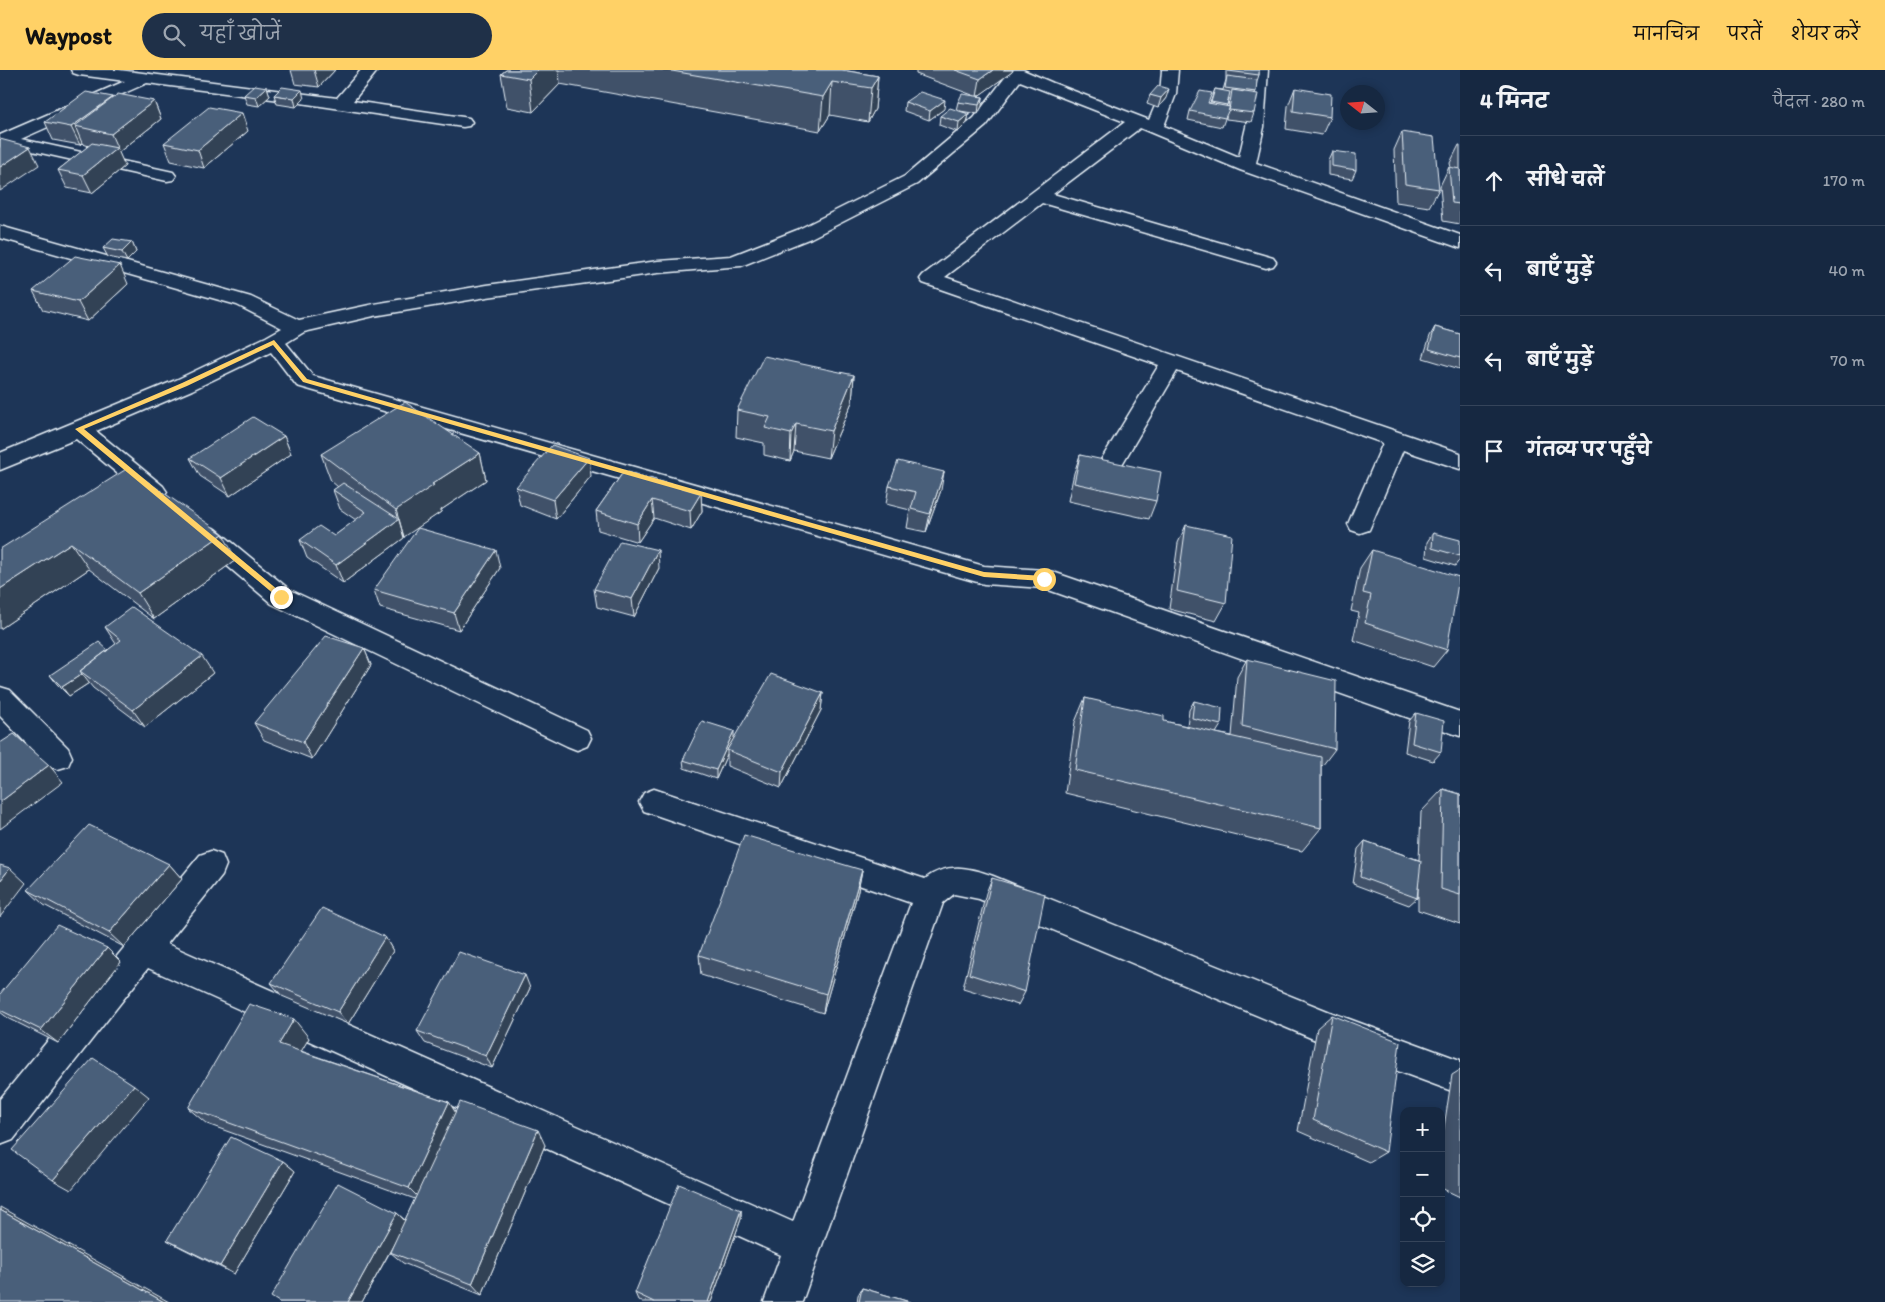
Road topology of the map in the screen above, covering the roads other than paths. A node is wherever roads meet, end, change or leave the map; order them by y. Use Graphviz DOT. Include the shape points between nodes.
graph roads {
  1 [pos="79,70"];
  2 [pos="370,70"];
  3 [pos="1170,70"];
  4 [pos="1260,70"];
  5 [pos="1013,72"];
  6 [pos="145,78"];
  7 [pos="340,105"];
  8 [pos="463,122"];
  9 [pos="1141,122"];
  10 [pos="2,141"];
  11 [pos="1246,166"];
  12 [pos="167,176"];
  13 [pos="1039,196"];
  14 [pos="0,232"];
  15 [pos="1460,242"];
  16 [pos="1266,262"];
  17 [pos="298,327"];
  18 [pos="274,342"];
  19 [pos="1172,362"];
  20 [pos="79,429"];
  21 [pos="1396,439"];
  22 [pos="1114,460"];
  23 [pos="1460,461"];
  24 [pos="0,462"];
  25 [pos="169,504"];
  26 [pos="191,522"];
  27 [pos="1360,524"];
  28 [pos="0,698"];
  29 [pos="1460,724"];
  30 [pos="576,738"];
  31 [pos="58,757"];
  32 [pos="654,802"];
  33 [pos="211,865"];
  34 [pos="930,895"];
  35 [pos="144,950"];
  36 [pos="1460,1076"];
  37 [pos="0,1127"];
  38 [pos="803,1246"];
  39 [pos="783,1302"];
  1 -- 6 [label="street"];
  2 -- 7 [label="street"];
  3 -- 9 [label="street" via="1168,94"];
  4 -- 11 [label="street" via="1255,127"];
  5 -- 9 [label="street"];
  5 -- 17 [label="street" via="980,122 911,180 804,234 734,262 658,267 487,291"];
  6 -- 7 [label="street"];
  6 -- 10 [label="street"];
  7 -- 8 [label="street"];
  9 -- 11 [label="street"];
  9 -- 13 [label="street"];
  10 -- 12 [label="street"];
  11 -- 15 [label="street"];
  13 -- 16 [label="street"];
  13 -- 19 [label="street" via="930,279"];
  14 -- 17 [label="street" via="244,301"];
  17 -- 18 [label="street"];
  18 -- 20 [label="street" via="184,385"];
  18 -- 29 [label="street" via="305,381 984,575 1044,579"];
  19 -- 21 [label="street"];
  19 -- 22 [label="street"];
  20 -- 24 [label="street"];
  20 -- 25 [label="street"];
  21 -- 23 [label="street"];
  21 -- 27 [label="street"];
  26 -- 30 [label="street" via="281,597"];
  28 -- 31 [label="street"];
  32 -- 34 [label="street"];
  33 -- 35 [label="street"];
  34 -- 36 [label="street" via="941,883 956,880 982,886 1330,1028"];
  34 -- 38 [label="street"];
  35 -- 37 [label="street"];
  35 -- 38 [label="street"];
  38 -- 39 [label="street"];
}
